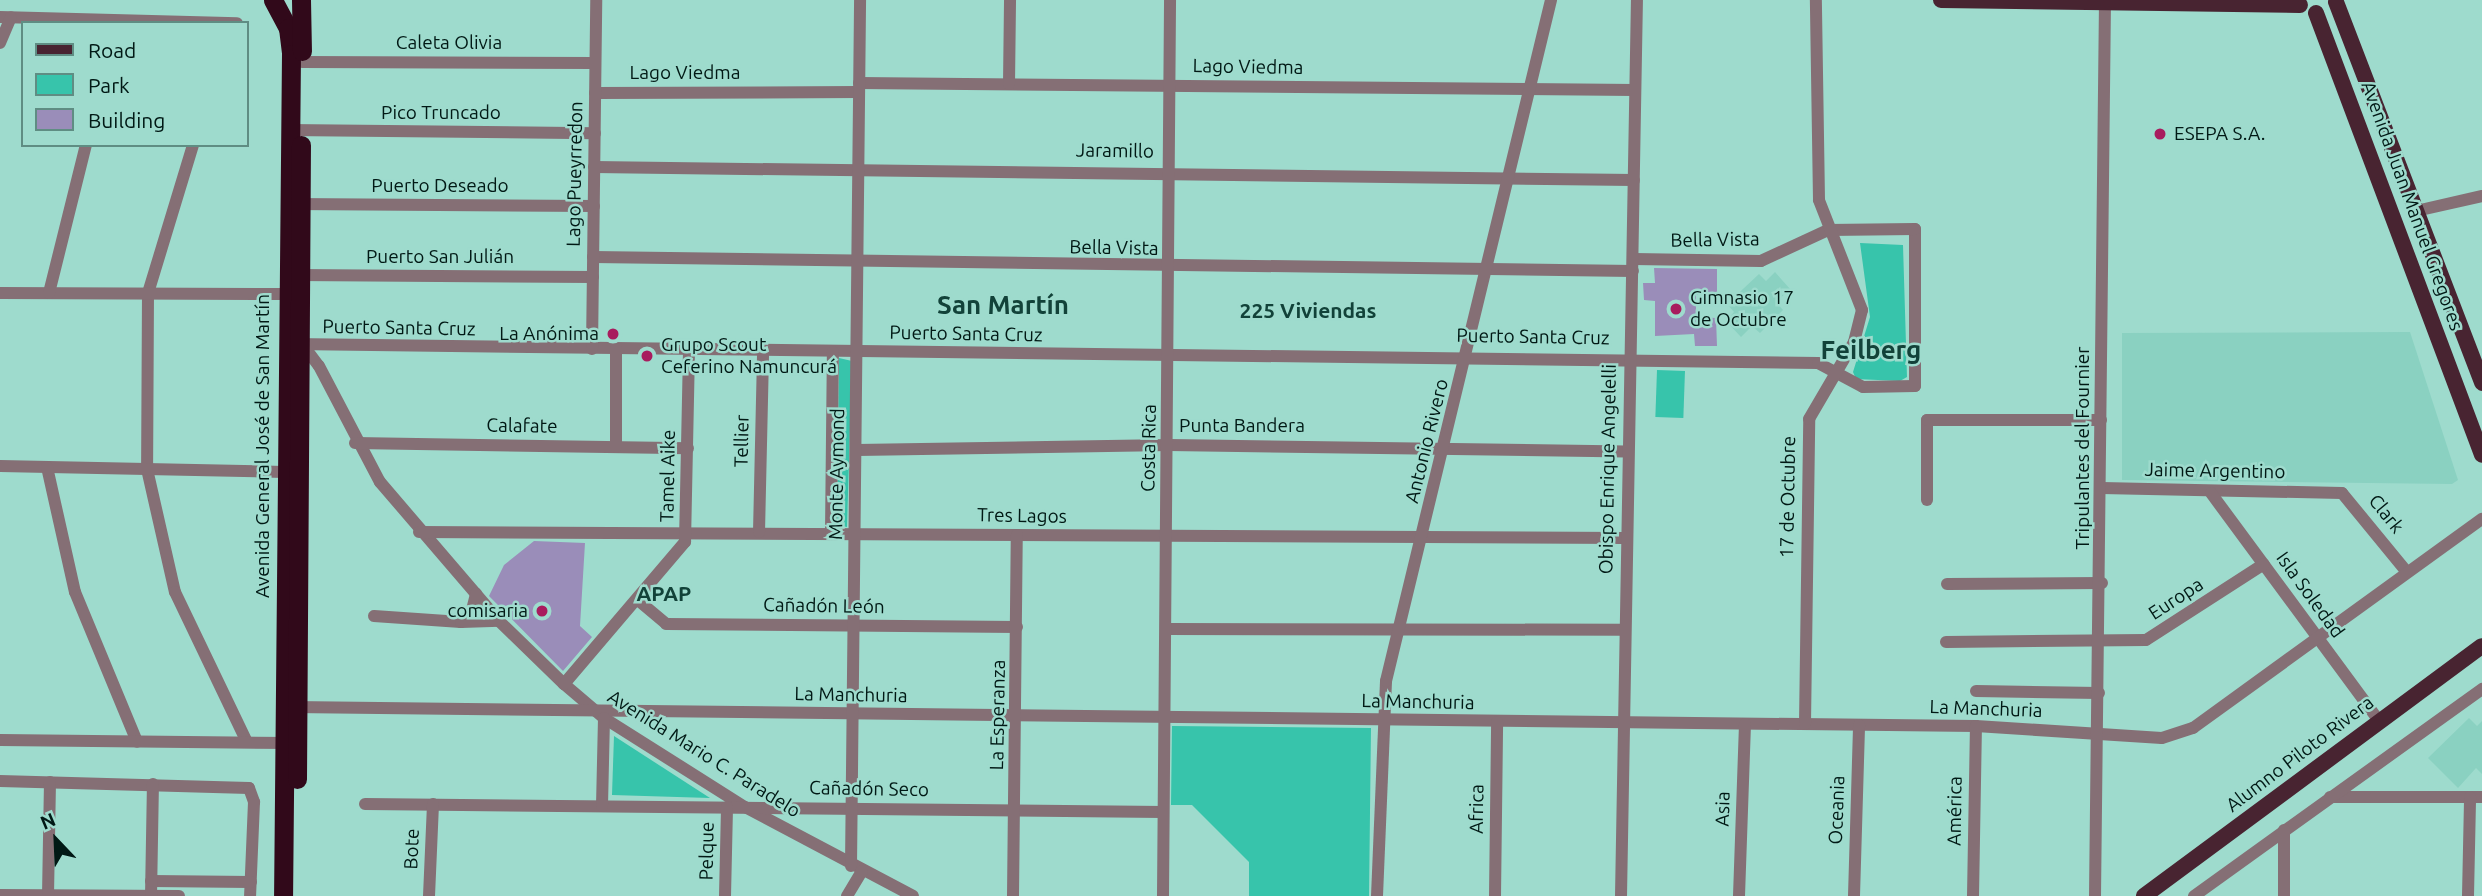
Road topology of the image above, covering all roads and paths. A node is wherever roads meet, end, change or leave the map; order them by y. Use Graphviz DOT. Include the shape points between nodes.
graph roads {
  1 [pos="273,0"];
  2 [pos="301,0"];
  3 [pos="596,0"];
  4 [pos="860,0"];
  5 [pos="1010,0"];
  6 [pos="1170,0"];
  7 [pos="1551,0"];
  8 [pos="1637,0"];
  9 [pos="1816,0"];
  10 [pos="1941,0"];
  11 [pos="2105,0"];
  12 [pos="2336,1"];
  13 [pos="2298,3"];
  14 [pos="2316,13"];
  15 [pos="6,17"];
  16 [pos="138,20"];
  17 [pos="171,21"];
  18 [pos="0,43"];
  19 [pos="302,62"];
  20 [pos="596,62"];
  21 [pos="1009,84"];
  22 [pos="1171,86"];
  23 [pos="859,88"];
  24 [pos="1531,89"];
  25 [pos="1635,90"];
  26 [pos="595,93"];
  27 [pos="295,131"];
  28 [pos="595,132"];
  29 [pos="86,147"];
  30 [pos="192,147"];
  31 [pos="594,167"];
  32 [pos="859,168"];
  33 [pos="1172,171"];
  34 [pos="1510,177"];
  35 [pos="1634,180"];
  36 [pos="2482,196"];
  37 [pos="294,204"];
  38 [pos="594,206"];
  39 [pos="2416,211"];
  40 [pos="1828,230"];
  41 [pos="593,257"];
  42 [pos="860,263"];
  43 [pos="1633,265"];
  44 [pos="1170,269"];
  45 [pos="1485,272"];
  46 [pos="593,277"];
  47 [pos="291,282"];
  48 [pos="0,293"];
  49 [pos="49,293"];
  50 [pos="148,293"];
  51 [pos="294,344"];
  52 [pos="592,349"];
  53 [pos="616,349"];
  54 [pos="689,350"];
  55 [pos="763,351"];
  56 [pos="833,352"];
  57 [pos="860,352"];
  58 [pos="1467,355"];
  59 [pos="1170,356"];
  60 [pos="1630,359"];
  61 [pos="1839,371"];
  62 [pos="2482,383"];
  63 [pos="1915,386"];
  64 [pos="2101,420"];
  65 [pos="355,443"];
  66 [pos="1169,445"];
  67 [pos="1446,446"];
  68 [pos="615,447"];
  69 [pos="688,448"];
  70 [pos="857,450"];
  71 [pos="1626,452"];
  72 [pos="2482,455"];
  73 [pos="0,466"];
  74 [pos="47,467"];
  75 [pos="147,469"];
  76 [pos="293,472"];
  77 [pos="2102,488"];
  78 [pos="2327,491"];
  79 [pos="2211,493"];
  80 [pos="1927,500"];
  81 [pos="2482,519"];
  82 [pos="419,532"];
  83 [pos="687,532"];
  84 [pos="759,532"];
  85 [pos="831,532"];
  86 [pos="855,533"];
  87 [pos="1017,535"];
  88 [pos="1167,536"];
  89 [pos="1423,537"];
  90 [pos="1625,538"];
  91 [pos="2264,564"];
  92 [pos="2407,572"];
  93 [pos="2102,583"];
  94 [pos="1947,584"];
  95 [pos="476,594"];
  96 [pos="639,601"];
  97 [pos="374,616"];
  98 [pos="499,621"];
  99 [pos="461,622"];
  100 [pos="853,626"];
  101 [pos="1017,627"];
  102 [pos="1166,629"];
  103 [pos="1624,630"];
  104 [pos="1397,631"];
  105 [pos="2319,639"];
  106 [pos="1946,642"];
  107 [pos="2101,642"];
  108 [pos="2482,646"];
  109 [pos="564,684"];
  110 [pos="2482,689"];
  111 [pos="1976,691"];
  112 [pos="2099,693"];
  113 [pos="291,707"];
  114 [pos="600,714"];
  115 [pos="853,714"];
  116 [pos="1019,716"];
  117 [pos="1163,719"];
  118 [pos="1380,720"];
  119 [pos="2379,720"];
  120 [pos="1497,722"];
  121 [pos="1625,723"];
  122 [pos="1745,724"];
  123 [pos="1805,724"];
  124 [pos="1858,725"];
  125 [pos="1976,726"];
  126 [pos="2098,735"];
  127 [pos="1,739"];
  128 [pos="137,742"];
  129 [pos="247,742"];
  130 [pos="290,743"];
  131 [pos="0,781"];
  132 [pos="50,782"];
  133 [pos="153,784"];
  134 [pos="2329,797"];
  135 [pos="2476,797"];
  136 [pos="365,804"];
  137 [pos="433,804"];
  138 [pos="602,806"];
  139 [pos="727,807"];
  140 [pos="745,807"];
  141 [pos="853,808"];
  142 [pos="1015,810"];
  143 [pos="1163,811"];
  144 [pos="2284,830"];
  145 [pos="857,868"];
  146 [pos="151,881"];
  147 [pos="251,882"];
  148 [pos="0,895"];
  149 [pos="48,895"];
  150 [pos="150,896"];
  151 [pos="179,896"];
  152 [pos="250,896"];
  153 [pos="283,896"];
  154 [pos="296,896"];
  155 [pos="429,896"];
  156 [pos="725,896"];
  157 [pos="847,896"];
  158 [pos="914,896"];
  159 [pos="1013,896"];
  160 [pos="1163,896"];
  161 [pos="1377,896"];
  162 [pos="1495,896"];
  163 [pos="1621,896"];
  164 [pos="1740,896"];
  165 [pos="1854,896"];
  166 [pos="1973,896"];
  167 [pos="2095,896"];
  168 [pos="2144,896"];
  169 [pos="2194,896"];
  170 [pos="2284,896"];
  171 [pos="2468,896"];
  1 -- 27 [label="highway, Avenida General José de San Martín" via="290,43"];
  2 -- 19 [label="highway, Avenida General José de San Martín"];
  3 -- 20 [label="street, Lago Pueyrredon"];
  4 -- 23 [label="street, Monte Aymond"];
  5 -- 21 [label="street"];
  6 -- 22 [label="street, Costa Rica"];
  7 -- 24 [label="street, Antonio Rivero"];
  8 -- 25 [label="street, Obispo Enrique Angelelli"];
  9 -- 40 [label="street, 17 de Octubre" via="1816,172"];
  10 -- 11 [label="main road"];
  11 -- 13 [label="main road"];
  11 -- 64 [label="street, Tripulantes del Fournier"];
  12 -- 14 [label="main road"];
  12 -- 39 [label="main road, Avenida Juan Manuel Gregores"];
  13 -- 14 [label="main road"];
  14 -- 72 [label="main road, Avenida Juan Manuel Gregores"];
  15 -- 16 [label="street"];
  15 -- 18 [label="street"];
  16 -- 17 [label="street"];
  19 -- 20 [label="street, Caleta Olivia"];
  19 -- 27 [label="highway, Avenida General José de San Martín"];
  20 -- 26 [label="street, Lago Pueyrredon"];
  21 -- 22 [label="street, Lago Viedma"];
  21 -- 23 [label="street, Lago Viedma"];
  22 -- 24 [label="street, Lago Viedma"];
  22 -- 33 [label="street, Costa Rica"];
  23 -- 26 [label="street, Lago Viedma"];
  23 -- 32 [label="street, Monte Aymond"];
  24 -- 25 [label="street, Lago Viedma"];
  24 -- 34 [label="street, Antonio Rivero"];
  25 -- 35 [label="street, Obispo Enrique Angelelli"];
  26 -- 28 [label="street, Lago Pueyrredon"];
  27 -- 28 [label="street, Pico Truncado"];
  27 -- 37 [label="highway, Avenida General José de San Martín"];
  28 -- 31 [label="street, Lago Pueyrredon"];
  29 -- 49 [label="street"];
  30 -- 50 [label="street"];
  31 -- 32 [label="street, Jaramillo"];
  31 -- 38 [label="street, Lago Pueyrredon"];
  32 -- 33 [label="street, Jaramillo"];
  32 -- 42 [label="street, Monte Aymond"];
  33 -- 34 [label="street, Jaramillo"];
  33 -- 44 [label="street, Costa Rica"];
  34 -- 35 [label="street, Jaramillo"];
  34 -- 45 [label="street, Antonio Rivero"];
  35 -- 43 [label="street, Obispo Enrique Angelelli"];
  36 -- 39 [label="street"];
  37 -- 38 [label="street, Puerto Deseado"];
  37 -- 47 [label="highway, Avenida General José de San Martín"];
  38 -- 41 [label="street, Lago Pueyrredon"];
  39 -- 62 [label="main road, Avenida Juan Manuel Gregores"];
  40 -- 43 [label="street, Bella Vista" via="1761,261"];
  40 -- 61 [label="street, 17 de Octubre" via="1856,279 1862,310"];
  40 -- 63 [label="street, Bella Vista" via="1915,229"];
  41 -- 42 [label="street, Bella Vista"];
  41 -- 46 [label="street, Lago Pueyrredon"];
  42 -- 44 [label="street, Bella Vista"];
  42 -- 57 [label="street, Monte Aymond"];
  43 -- 45 [label="street, Bella Vista"];
  43 -- 60 [label="street, Obispo Enrique Angelelli"];
  44 -- 45 [label="street, Bella Vista"];
  44 -- 59 [label="street, Costa Rica"];
  45 -- 58 [label="street, Antonio Rivero"];
  46 -- 47 [label="street, Puerto San Julián"];
  46 -- 52 [label="street, Lago Pueyrredon"];
  47 -- 50 [label="street, Puerto San Julián"];
  47 -- 51 [label="highway, Avenida General José de San Martín"];
  47 -- 51 [label="highway, Avenida General José de San Martín" via="287,317"];
  48 -- 49 [label="street, Puerto San Julián"];
  49 -- 50 [label="street, Puerto San Julián"];
  50 -- 75 [label="street"];
  51 -- 52 [label="street, Puerto Santa Cruz"];
  51 -- 65 [label="street, Avenida Mario C. Paradelo" via="319,366"];
  51 -- 76 [label="highway, Avenida General José de San Martín"];
  52 -- 53 [label="street, Puerto Santa Cruz"];
  53 -- 54 [label="street, Puerto Santa Cruz"];
  53 -- 68 [label="street"];
  54 -- 55 [label="street, Puerto Santa Cruz"];
  54 -- 69 [label="street, Tamel Aike"];
  55 -- 56 [label="street, Puerto Santa Cruz"];
  55 -- 84 [label="street, Tellier"];
  56 -- 57 [label="street, Puerto Santa Cruz"];
  56 -- 85 [label="street"];
  57 -- 59 [label="street, Puerto Santa Cruz"];
  57 -- 70 [label="street, Monte Aymond"];
  58 -- 59 [label="street, Puerto Santa Cruz"];
  58 -- 60 [label="street, Puerto Santa Cruz"];
  58 -- 67 [label="street, Antonio Rivero"];
  59 -- 66 [label="street, Costa Rica"];
  60 -- 61 [label="street, Puerto Santa Cruz" via="1818,363"];
  60 -- 71 [label="street, Obispo Enrique Angelelli"];
  61 -- 63 [label="street, Puerto Santa Cruz" via="1863,387"];
  61 -- 123 [label="street, 17 de Octubre" via="1817,401 1807,435"];
  64 -- 77 [label="street, Tripulantes del Fournier"];
  64 -- 80 [label="street" via="1927,420"];
  65 -- 68 [label="street, Calafate"];
  65 -- 82 [label="street, Avenida Mario C. Paradelo"];
  66 -- 67 [label="street, Punta Bandera"];
  66 -- 70 [label="street, Punta Bandera"];
  66 -- 88 [label="street, Costa Rica"];
  67 -- 71 [label="street, Punta Bandera"];
  67 -- 89 [label="street, Antonio Rivero"];
  68 -- 69 [label="street, Calafate"];
  69 -- 83 [label="street, Tamel Aike"];
  70 -- 86 [label="street, Monte Aymond"];
  71 -- 90 [label="street, Obispo Enrique Angelelli"];
  73 -- 74 [label="street"];
  74 -- 75 [label="street"];
  74 -- 128 [label="street" via="75,592"];
  75 -- 76 [label="street"];
  75 -- 129 [label="street" via="175,592"];
  76 -- 113 [label="highway, Avenida General José de San Martín"];
  77 -- 79 [label="street, Jaime Argentino"];
  77 -- 93 [label="street, Tripulantes del Fournier"];
  78 -- 79 [label="street, Jaime Argentino"];
  78 -- 92 [label="street, Clark" via="2351,502"];
  79 -- 91 [label="street, Isla Soledad"];
  81 -- 92 [label="street, La Manchuria"];
  82 -- 83 [label="street, Tres Lagos"];
  82 -- 95 [label="street, Avenida Mario C. Paradelo"];
  83 -- 84 [label="street, Tres Lagos"];
  83 -- 96 [label="street, Tamel Aike" via="682,549"];
  84 -- 85 [label="street, Tres Lagos"];
  85 -- 86 [label="street, Tres Lagos"];
  86 -- 87 [label="street, Tres Lagos"];
  86 -- 100 [label="street, Monte Aymond"];
  87 -- 88 [label="street, Tres Lagos"];
  87 -- 101 [label="street, La Esperanza"];
  88 -- 89 [label="street, Tres Lagos"];
  88 -- 102 [label="street, Costa Rica"];
  89 -- 90 [label="street, Tres Lagos"];
  89 -- 104 [label="street, Antonio Rivero"];
  90 -- 103 [label="street, Obispo Enrique Angelelli"];
  91 -- 105 [label="street, Isla Soledad"];
  91 -- 107 [label="street, Europa" via="2146,640"];
  92 -- 105 [label="street, La Manchuria"];
  93 -- 94 [label="street"];
  93 -- 107 [label="street, Tripulantes del Fournier"];
  95 -- 98 [label="street, Avenida Mario C. Paradelo"];
  95 -- 99 [label="street" via="471,614"];
  96 -- 100 [label="street, Cañadón León" via="666,624"];
  96 -- 109 [label="street, Tamel Aike"];
  97 -- 99 [label="street"];
  98 -- 99 [label="street"];
  98 -- 109 [label="street, Avenida Mario C. Paradelo"];
  100 -- 101 [label="street, Cañadón León"];
  100 -- 115 [label="street, Monte Aymond"];
  101 -- 116 [label="street, La Esperanza"];
  102 -- 104 [label="street"];
  102 -- 117 [label="street, Costa Rica"];
  103 -- 104 [label="street"];
  103 -- 121 [label="street, Obispo Enrique Angelelli"];
  104 -- 118 [label="street, Antonio Rivero"];
  105 -- 119 [label="street, Isla Soledad"];
  105 -- 126 [label="street, La Manchuria" via="2179,734"];
  106 -- 107 [label="street, Europa"];
  107 -- 112 [label="street, Tripulantes del Fournier"];
  108 -- 119 [label="main road, Alumno Piloto Rivera"];
  109 -- 114 [label="street, Avenida Mario C. Paradelo"];
  110 -- 134 [label="street"];
  111 -- 112 [label="street"];
  112 -- 126 [label="street, Tripulantes del Fournier"];
  113 -- 114 [label="street, La Manchuria"];
  113 -- 130 [label="highway, Avenida General José de San Martín"];
  114 -- 115 [label="street, La Manchuria"];
  114 -- 138 [label="street"];
  114 -- 140 [label="street, Avenida Mario C. Paradelo"];
  115 -- 116 [label="street, La Manchuria"];
  115 -- 141 [label="street, Monte Aymond"];
  116 -- 117 [label="street, La Manchuria"];
  116 -- 142 [label="street, La Esperanza"];
  117 -- 118 [label="street, La Manchuria"];
  117 -- 143 [label="street, Costa Rica"];
  118 -- 120 [label="street, La Manchuria"];
  118 -- 161 [label="street, Antonio Rivero"];
  119 -- 168 [label="main road, Alumno Piloto Rivera"];
  120 -- 121 [label="street, La Manchuria"];
  120 -- 162 [label="street, Africa"];
  121 -- 122 [label="street, La Manchuria"];
  121 -- 163 [label="street, Obispo Enrique Angelelli"];
  122 -- 123 [label="street, La Manchuria"];
  122 -- 164 [label="street, Asia"];
  123 -- 124 [label="street, La Manchuria"];
  124 -- 125 [label="street, La Manchuria"];
  124 -- 165 [label="street, Oceania"];
  125 -- 126 [label="street, La Manchuria"];
  125 -- 166 [label="street, América"];
  126 -- 167 [label="street, Tripulantes del Fournier"];
  127 -- 128 [label="street"];
  128 -- 129 [label="street"];
  129 -- 130 [label="street"];
  130 -- 153 [label="highway, Avenida General José de San Martín"];
  130 -- 154 [label="highway, Avenida General José de San Martín"];
  131 -- 132 [label="street"];
  132 -- 133 [label="street"];
  132 -- 149 [label="street"];
  133 -- 146 [label="street"];
  133 -- 147 [label="street" via="249,788 254,802"];
  134 -- 135 [label="street"];
  134 -- 144 [label="street"];
  135 -- 171 [label="street"];
  136 -- 137 [label="street, Cañadón Seco"];
  137 -- 138 [label="street, Cañadón Seco"];
  137 -- 155 [label="street, Bote"];
  138 -- 139 [label="street, Cañadón Seco"];
  139 -- 140 [label="street, Cañadón Seco"];
  139 -- 156 [label="street, Pelque"];
  140 -- 141 [label="street, Cañadón Seco"];
  140 -- 145 [label="street, Avenida Mario C. Paradelo"];
  141 -- 142 [label="street, Cañadón Seco"];
  141 -- 145 [label="street, Monte Aymond"];
  142 -- 143 [label="street, Cañadón Seco"];
  142 -- 159 [label="street, La Esperanza"];
  143 -- 160 [label="street, Costa Rica"];
  144 -- 169 [label="street"];
  144 -- 170 [label="street"];
  145 -- 157 [label="street"];
  145 -- 158 [label="street, Avenida Mario C. Paradelo"];
  146 -- 147 [label="street"];
  146 -- 150 [label="street"];
  147 -- 152 [label="street"];
  148 -- 149 [label="street"];
  149 -- 150 [label="street"];
  150 -- 151 [label="street"];
}
